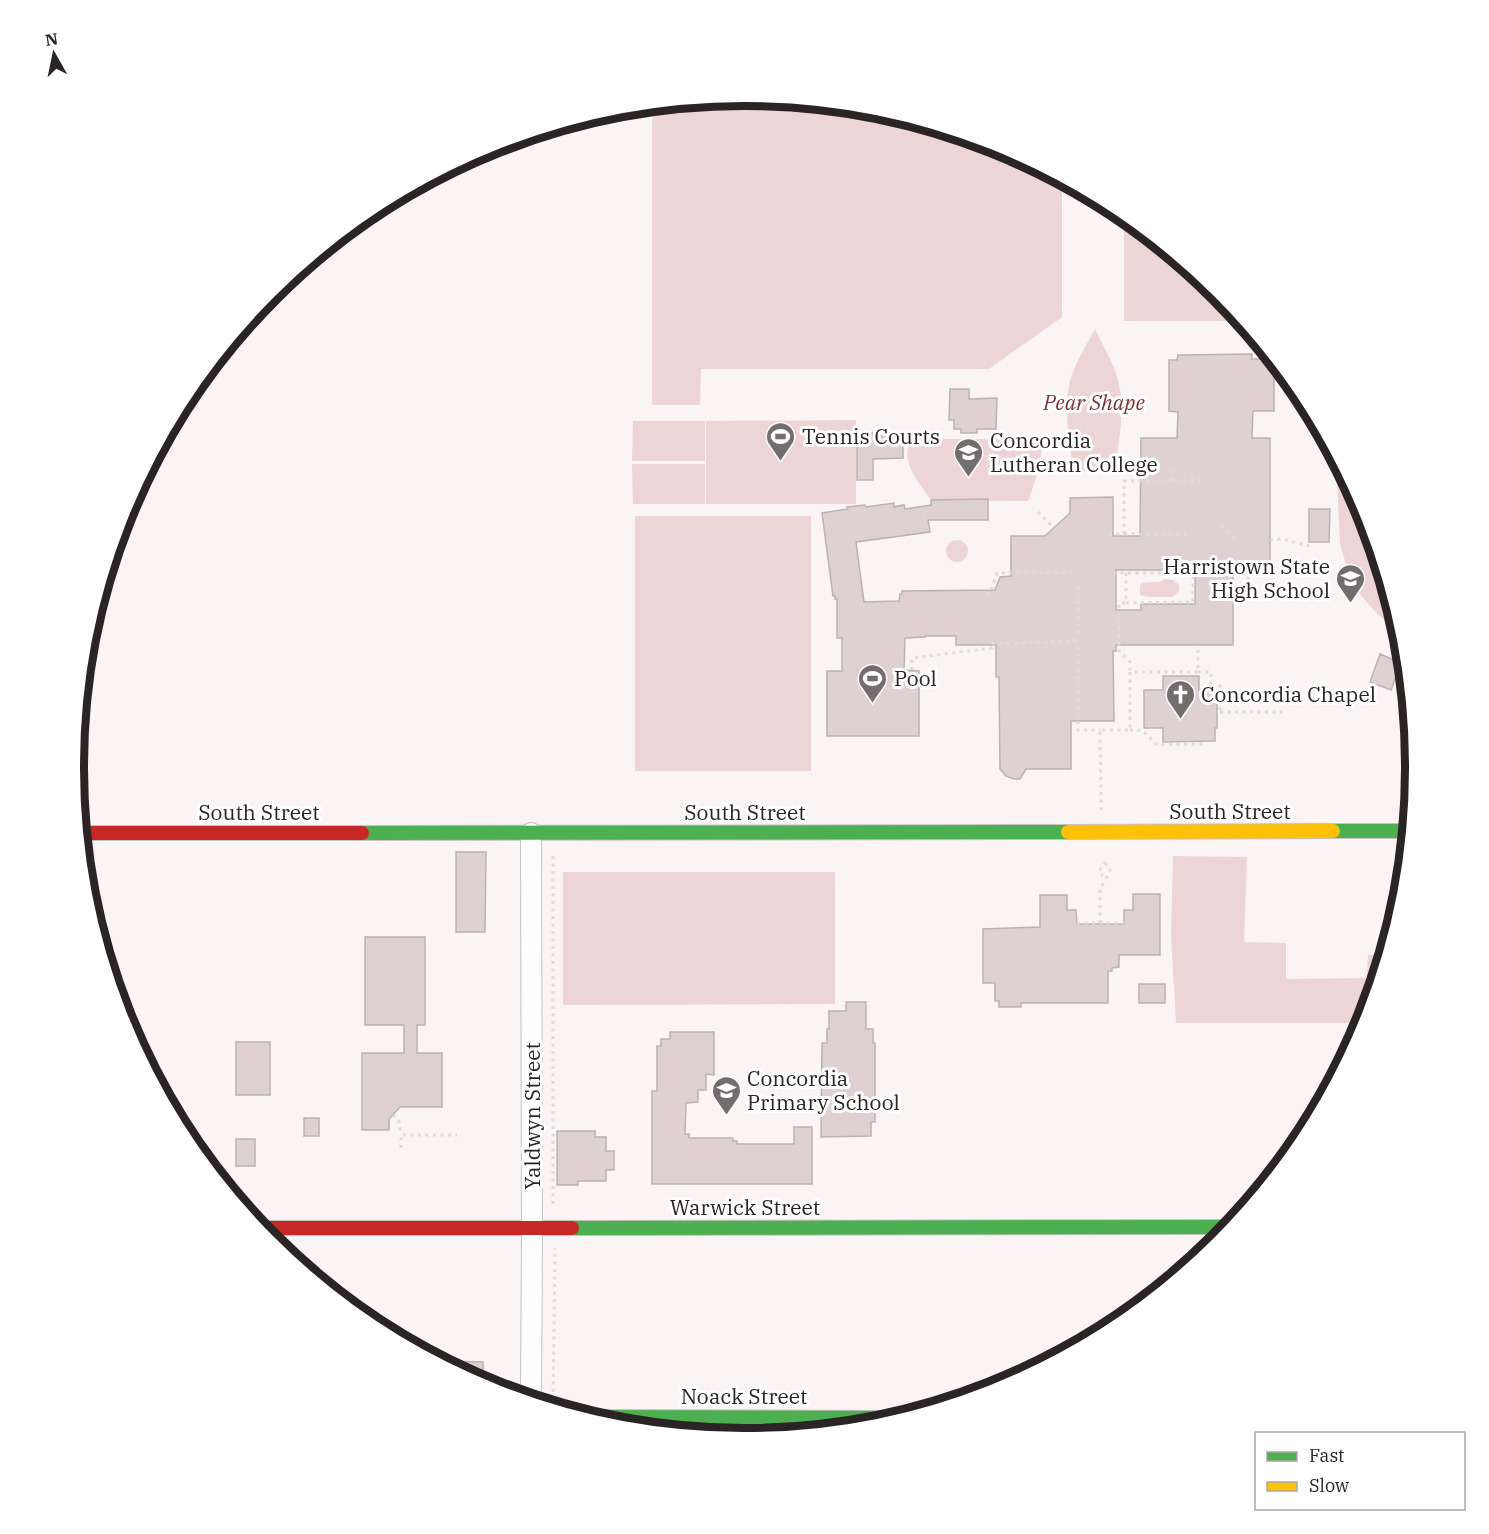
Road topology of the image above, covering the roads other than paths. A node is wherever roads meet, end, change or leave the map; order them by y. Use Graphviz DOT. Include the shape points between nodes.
graph roads {
  1 [pos="1402,831"];
  2 [pos="88,833"];
  3 [pos="531,833"];
  4 [pos="1218,1227"];
  5 [pos="272,1228"];
  6 [pos="532,1228"];
  7 [pos="531,1392"];
  8 [pos="629,1417"];
  9 [pos="856,1418"];
  1 -- 3 [label="street, South Street"];
  2 -- 3 [label="street, South Street"];
  3 -- 6 [label="street, Yaldwyn Street"];
  4 -- 6 [label="street, Warwick Street"];
  5 -- 6 [label="street, Warwick Street"];
  6 -- 7 [label="street, Yaldwyn Street"];
  8 -- 9 [label="street, Noack Street"];
}
